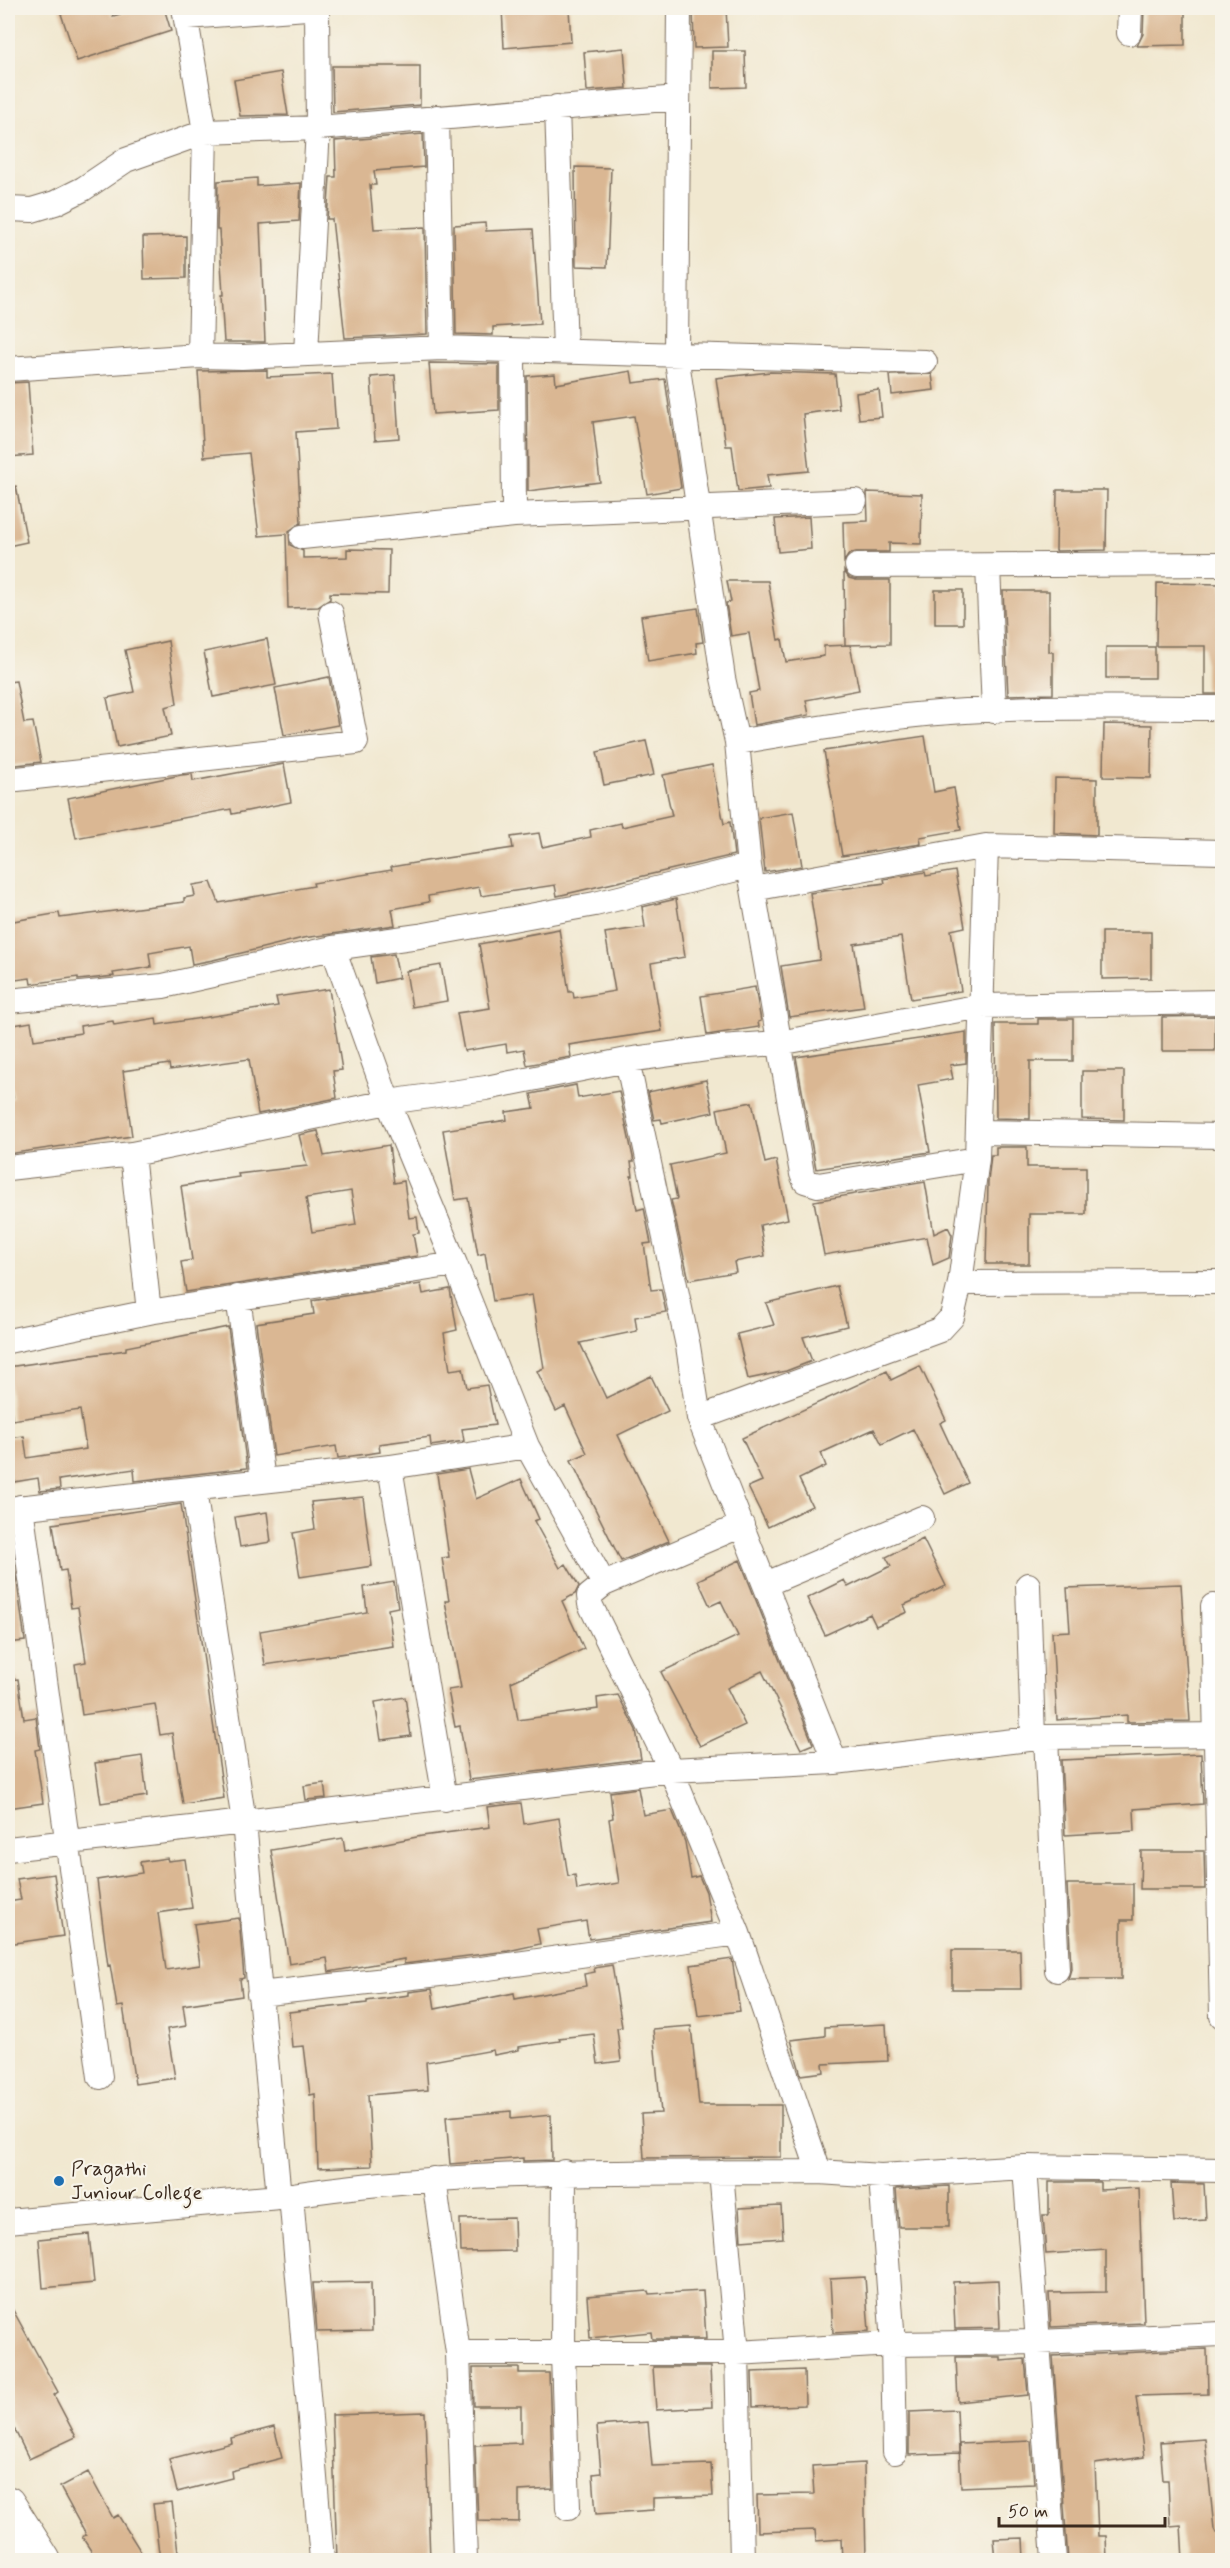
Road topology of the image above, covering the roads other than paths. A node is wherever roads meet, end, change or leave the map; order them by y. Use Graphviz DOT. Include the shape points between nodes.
graph roads {
  1 [pos="307,8"];
  2 [pos="317,8"];
  3 [pos="679,8"];
  4 [pos="1130,8"];
  5 [pos="185,12"];
  6 [pos="1129,33"];
  7 [pos="678,98"];
  8 [pos="557,107"];
  9 [pos="437,117"];
  10 [pos="318,128"];
  11 [pos="205,132"];
  12 [pos="8,210"];
  13 [pos="442,348"];
  14 [pos="565,351"];
  15 [pos="513,352"];
  16 [pos="306,353"];
  17 [pos="676,354"];
  18 [pos="200,356"];
  19 [pos="925,362"];
  20 [pos="8,369"];
  21 [pos="855,501"];
  22 [pos="698,508"];
  23 [pos="514,515"];
  24 [pos="302,537"];
  25 [pos="1222,564"];
  26 [pos="858,566"];
  27 [pos="988,566"];
  28 [pos="331,613"];
  29 [pos="1222,708"];
  30 [pos="994,711"];
  31 [pos="737,742"];
  32 [pos="8,780"];
  33 [pos="986,846"];
  34 [pos="1222,852"];
  35 [pos="751,878"];
  36 [pos="333,948"];
  37 [pos="8,1001"];
  38 [pos="1222,1002"];
  39 [pos="981,1006"];
  40 [pos="779,1042"];
  41 [pos="627,1060"];
  42 [pos="387,1102"];
  43 [pos="978,1132"];
  44 [pos="1222,1136"];
  45 [pos="132,1154"];
  46 [pos="977,1159"];
  47 [pos="8,1168"];
  48 [pos="455,1264"];
  49 [pos="1222,1282"];
  50 [pos="960,1283"];
  51 [pos="238,1297"];
  52 [pos="149,1312"];
  53 [pos="8,1341"];
  54 [pos="699,1418"];
  55 [pos="527,1446"];
  56 [pos="390,1467"];
  57 [pos="263,1480"];
  58 [pos="194,1490"];
  59 [pos="14,1508"];
  60 [pos="922,1518"];
  61 [pos="742,1525"];
  62 [pos="604,1584"];
  63 [pos="766,1584"];
  64 [pos="1028,1585"];
  65 [pos="1213,1606"];
  66 [pos="1219,1735"];
  67 [pos="1040,1737"];
  68 [pos="835,1762"];
  69 [pos="671,1770"];
  70 [pos="445,1798"];
  71 [pos="244,1822"];
  72 [pos="66,1843"];
  73 [pos="8,1849"];
  74 [pos="738,1933"];
  75 [pos="1057,1970"];
  76 [pos="259,1994"];
  77 [pos="1222,2016"];
  78 [pos="100,2077"];
  79 [pos="1025,2167"];
  80 [pos="1222,2170"];
  81 [pos="564,2172"];
  82 [pos="721,2172"];
  83 [pos="819,2172"];
  84 [pos="881,2176"];
  85 [pos="434,2180"];
  86 [pos="285,2196"];
  87 [pos="8,2221"];
  88 [pos="1222,2334"];
  89 [pos="1038,2342"];
  90 [pos="893,2344"];
  91 [pos="458,2353"];
  92 [pos="737,2353"];
  93 [pos="563,2354"];
  94 [pos="895,2452"];
  95 [pos="8,2503"];
  96 [pos="568,2508"];
  97 [pos="8,2550"];
  98 [pos="14,2560"];
  99 [pos="44,2560"];
  100 [pos="322,2560"];
  101 [pos="465,2560"];
  102 [pos="742,2560"];
  103 [pos="1054,2560"];
  1 -- 5 [label="street"];
  2 -- 10 [label="street"];
  3 -- 7 [label="street"];
  4 -- 6 [label="street"];
  5 -- 11 [label="street"];
  7 -- 8 [label="street"];
  7 -- 17 [label="street"];
  8 -- 9 [label="street"];
  8 -- 14 [label="street"];
  9 -- 10 [label="street"];
  9 -- 13 [label="street"];
  10 -- 11 [label="street"];
  10 -- 16 [label="street"];
  11 -- 12 [label="street" via="126,160 55,203 32,210"];
  11 -- 18 [label="street"];
  13 -- 15 [label="street"];
  13 -- 16 [label="street"];
  14 -- 15 [label="street"];
  14 -- 17 [label="street"];
  15 -- 23 [label="street"];
  16 -- 18 [label="street"];
  17 -- 19 [label="street"];
  17 -- 22 [label="street"];
  18 -- 20 [label="street"];
  21 -- 22 [label="street"];
  22 -- 23 [label="street"];
  22 -- 31 [label="street" via="723,678"];
  23 -- 24 [label="street"];
  25 -- 27 [label="street"];
  26 -- 27 [label="street"];
  27 -- 30 [label="street"];
  28 -- 32 [label="street" via="356,742"];
  29 -- 30 [label="street"];
  30 -- 31 [label="street" via="882,718"];
  31 -- 35 [label="street"];
  33 -- 34 [label="street"];
  33 -- 35 [label="street"];
  33 -- 39 [label="street"];
  35 -- 36 [label="street"];
  35 -- 40 [label="street"];
  36 -- 37 [label="street" via="163,986"];
  36 -- 42 [label="street"];
  38 -- 39 [label="street"];
  39 -- 40 [label="street"];
  39 -- 43 [label="street"];
  40 -- 41 [label="street"];
  40 -- 46 [label="street" via="802,1174 811,1185"];
  41 -- 42 [label="street" via="486,1088"];
  41 -- 54 [label="street" via="688,1346"];
  42 -- 45 [label="street"];
  42 -- 48 [label="street"];
  43 -- 44 [label="street"];
  43 -- 46 [label="street"];
  45 -- 47 [label="street"];
  45 -- 52 [label="street"];
  46 -- 50 [label="street"];
  48 -- 51 [label="street"];
  48 -- 55 [label="street"];
  49 -- 50 [label="street"];
  50 -- 54 [label="street" via="952,1317 940,1330"];
  51 -- 52 [label="street"];
  51 -- 57 [label="street"];
  52 -- 53 [label="street"];
  54 -- 61 [label="street"];
  55 -- 56 [label="street"];
  55 -- 62 [label="street"];
  56 -- 57 [label="street"];
  56 -- 70 [label="street"];
  57 -- 58 [label="street"];
  58 -- 59 [label="street"];
  58 -- 71 [label="street"];
  59 -- 72 [label="street"];
  60 -- 63 [label="street"];
  61 -- 62 [label="street"];
  61 -- 63 [label="street"];
  62 -- 69 [label="street" via="591,1592 590,1604"];
  63 -- 68 [label="street"];
  64 -- 67 [label="street"];
  65 -- 66 [label="street"];
  66 -- 67 [label="street"];
  66 -- 77 [label="street"];
  67 -- 68 [label="street"];
  67 -- 75 [label="street"];
  68 -- 69 [label="street"];
  69 -- 70 [label="street"];
  69 -- 74 [label="street"];
  70 -- 71 [label="street"];
  71 -- 72 [label="street"];
  71 -- 76 [label="street"];
  72 -- 73 [label="street"];
  72 -- 78 [label="street"];
  74 -- 76 [label="street" via="467,1971"];
  74 -- 83 [label="street"];
  76 -- 86 [label="street"];
  79 -- 80 [label="street"];
  79 -- 84 [label="street"];
  79 -- 89 [label="street"];
  81 -- 82 [label="street"];
  81 -- 85 [label="street"];
  81 -- 93 [label="street"];
  82 -- 83 [label="street"];
  82 -- 92 [label="street"];
  83 -- 84 [label="street"];
  84 -- 90 [label="street"];
  85 -- 86 [label="street"];
  85 -- 91 [label="street"];
  86 -- 87 [label="street"];
  86 -- 100 [label="street"];
  88 -- 89 [label="street"];
  89 -- 90 [label="street"];
  89 -- 103 [label="street"];
  90 -- 92 [label="street"];
  90 -- 94 [label="street"];
  91 -- 93 [label="street"];
  91 -- 101 [label="street"];
  92 -- 93 [label="street"];
  92 -- 102 [label="street"];
  93 -- 96 [label="street"];
  95 -- 99 [label="main road"];
  97 -- 98 [label="main road"];
}
